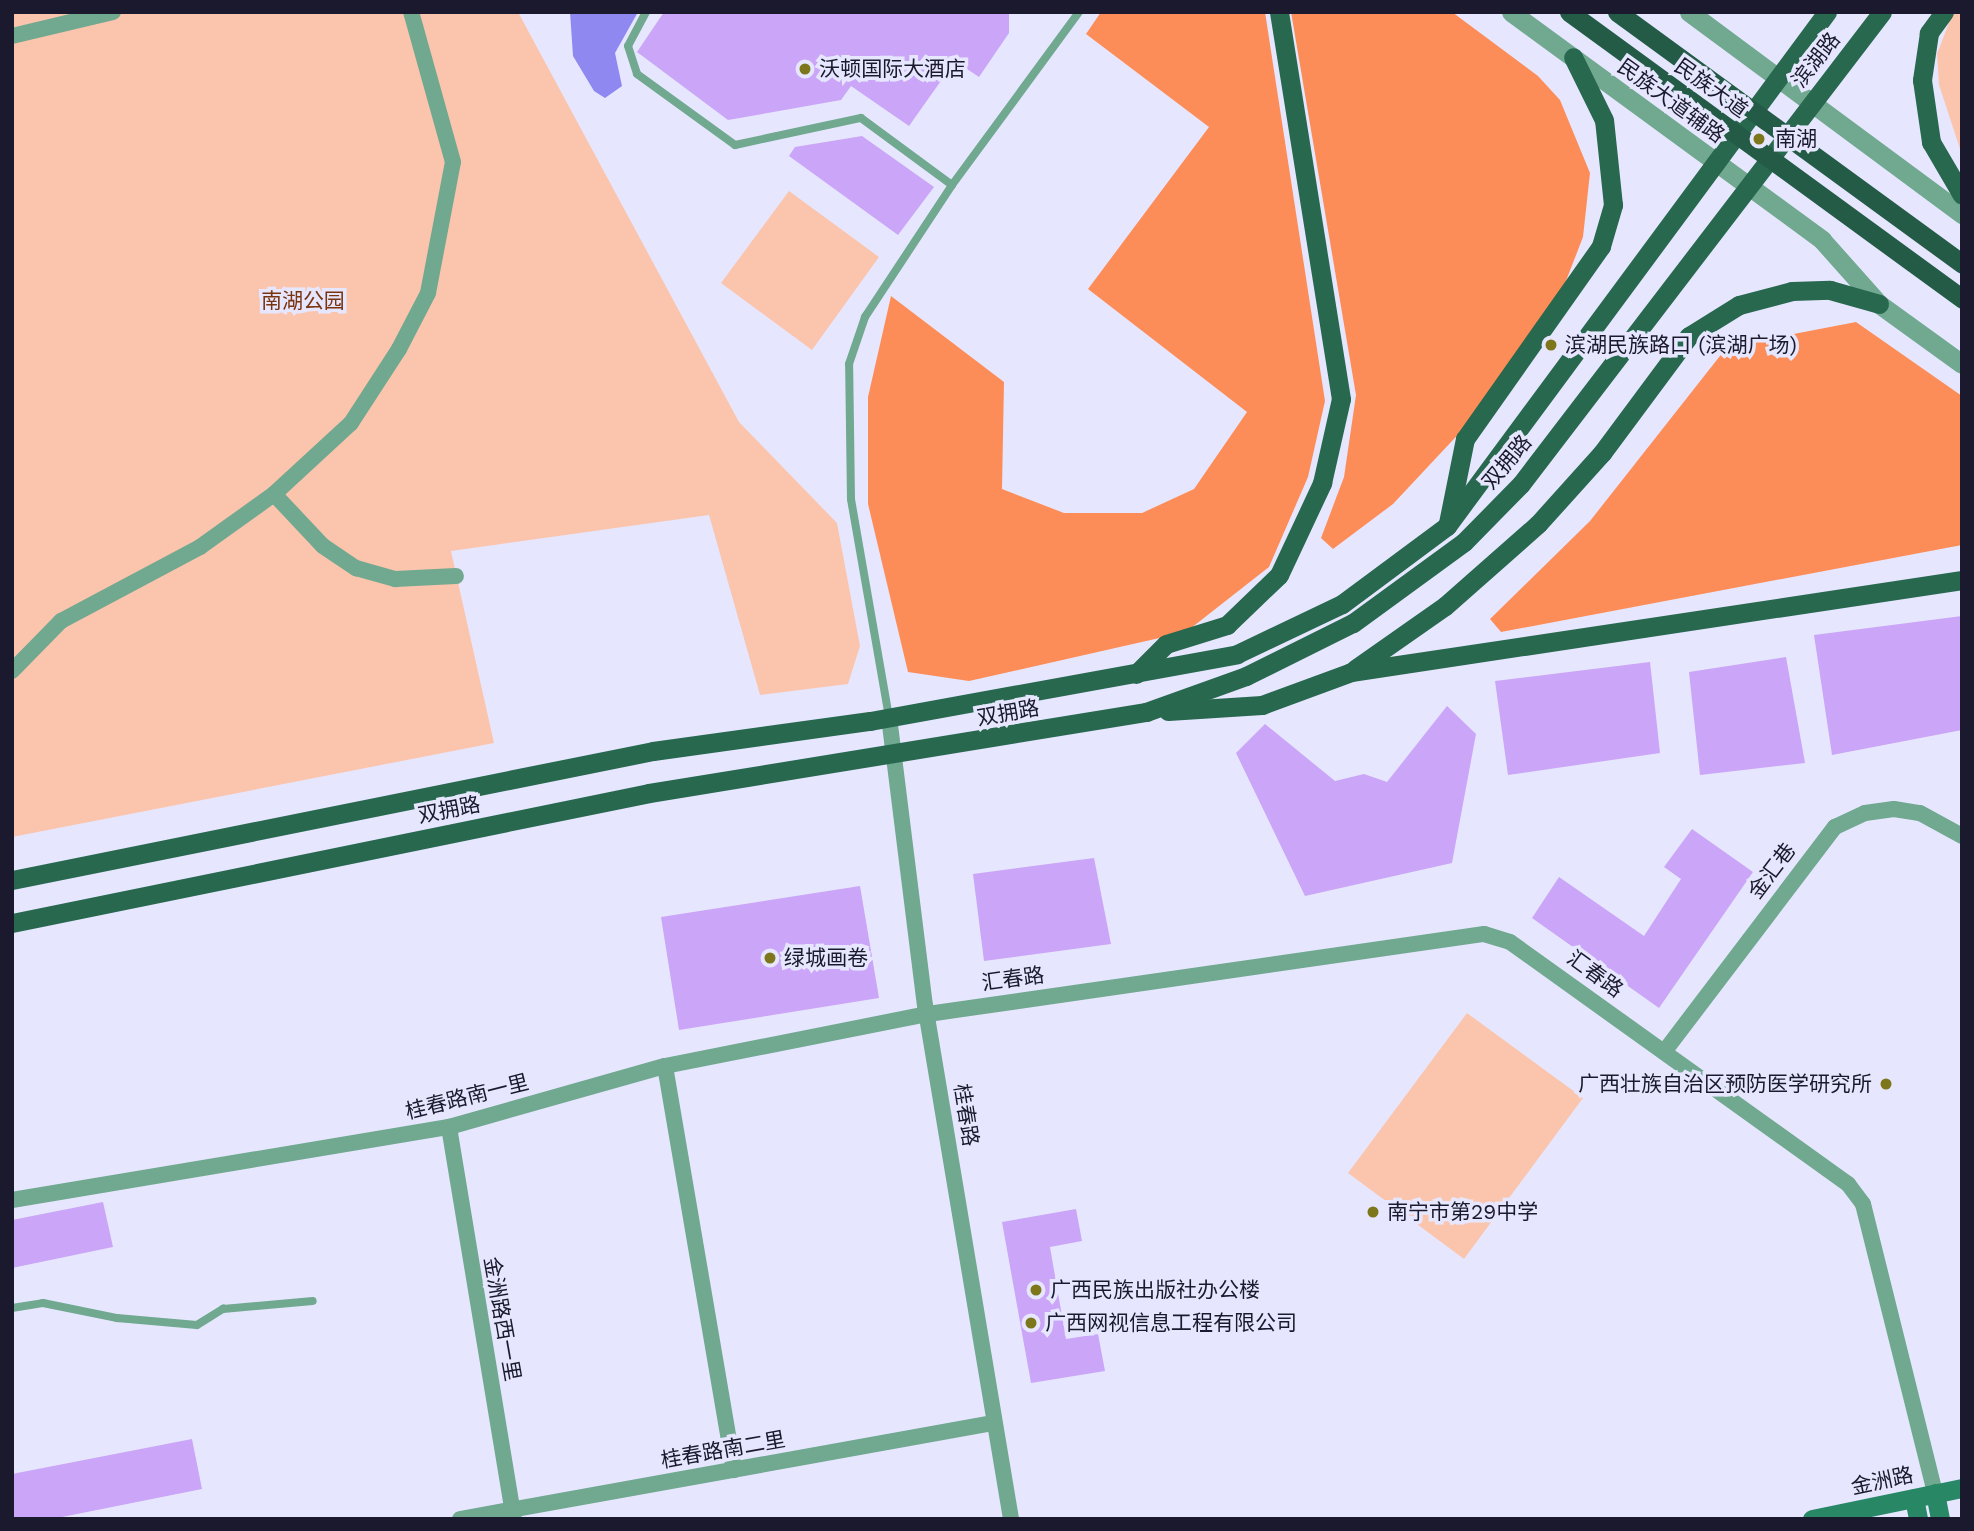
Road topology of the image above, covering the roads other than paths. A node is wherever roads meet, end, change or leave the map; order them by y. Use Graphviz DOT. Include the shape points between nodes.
graph roads {
  1 [pos="113,12"];
  2 [pos="411,12"];
  3 [pos="646,12"];
  4 [pos="1079,12"];
  5 [pos="1279,12"];
  6 [pos="1511,12"];
  7 [pos="1569,12"];
  8 [pos="1617,12"];
  9 [pos="1689,12"];
  10 [pos="1826,12"];
  11 [pos="1882,12"];
  12 [pos="1944,12"];
  13 [pos="12,36"];
  14 [pos="1573,57"];
  15 [pos="1774,76"];
  16 [pos="1811,104"];
  17 [pos="1751,110"];
  18 [pos="1734,133"];
  19 [pos="1786,136"];
  20 [pos="1769,158"];
  21 [pos="1714,160"];
  22 [pos="952,185"];
  23 [pos="1748,186"];
  24 [pos="1962,195"];
  25 [pos="1962,214"];
  26 [pos="1962,264"];
  27 [pos="1962,299"];
  28 [pos="1879,304"];
  29 [pos="1962,364"];
  30 [pos="274,494"];
  31 [pos="1447,526"];
  32 [pos="456,576"];
  33 [pos="1962,580"];
  34 [pos="12,671"];
  35 [pos="1351,672"];
  36 [pos="1136,674"];
  37 [pos="1146,712"];
  38 [pos="889,717"];
  39 [pos="893,757"];
  40 [pos="1962,836"];
  41 [pos="12,880"];
  42 [pos="12,923"];
  43 [pos="928,1014"];
  44 [pos="1664,1052"];
  45 [pos="665,1066"];
  46 [pos="449,1127"];
  47 [pos="12,1200"];
  48 [pos="313,1301"];
  49 [pos="12,1308"];
  50 [pos="993,1423"];
  51 [pos="734,1470"];
  52 [pos="1962,1488"];
  53 [pos="1935,1493"];
  54 [pos="1914,1498"];
  55 [pos="514,1514"];
  56 [pos="460,1519"];
  57 [pos="1011,1519"];
  58 [pos="1812,1519"];
  59 [pos="1918,1519"];
  60 [pos="1940,1519"];
  1 -- 13 [label="street"];
  2 -- 30 [label="street" via="453,162 428,293 351,423"];
  3 -- 22 [label="lane" via="628,46 637,74 735,145 861,118"];
  4 -- 22 [label="lane"];
  5 -- 36 [label="main road" via="1342,399 1322,483 1279,575 1227,625 1166,644"];
  6 -- 14 [label="street, 民族大道辅路"];
  7 -- 18 [label="highway, 民族大道"];
  8 -- 17 [label="highway, 民族大道"];
  9 -- 15 [label="street"];
  10 -- 15 [label="main road, 滨湖路"];
  11 -- 16 [label="main road, 滨湖路"];
  12 -- 24 [label="main road" via="1929,33 1922,80 1931,142"];
  14 -- 21 [label="street, 民族大道辅路"];
  14 -- 31 [label="main road" via="1604,120 1613,205 1601,246 1465,439"];
  15 -- 16 [label="street"];
  15 -- 17 [label="main road, 滨湖路"];
  16 -- 19 [label="main road, 滨湖路"];
  16 -- 25 [label="street"];
  17 -- 18 [label="main road, 双拥路"];
  17 -- 19 [label="highway, 民族大道"];
  18 -- 20 [label="highway, 民族大道"];
  18 -- 21 [label="main road, 双拥路"];
  19 -- 20 [label="main road, 双拥路"];
  19 -- 26 [label="highway, 民族大道"];
  20 -- 23 [label="main road, 双拥路"];
  20 -- 27 [label="highway, 民族大道"];
  21 -- 23 [label="street, 民族大道辅路"];
  21 -- 31 [label="main road, 双拥路"];
  22 -- 38 [label="lane" via="865,317 849,364 851,499"];
  23 -- 28 [label="street, 民族大道辅路" via="1822,240"];
  23 -- 37 [label="main road, 双拥路" via="1521,484 1464,542 1353,623 1246,676"];
  28 -- 29 [label="street, 民族大道辅路"];
  28 -- 35 [label="main road" via="1830,290 1792,290 1739,304 1689,336 1602,453 1538,524 1445,606"];
  30 -- 32 [label="street" via="323,546 356,568 395,579"];
  30 -- 34 [label="street" via="200,547 61,621"];
  31 -- 36 [label="main road, 双拥路" via="1342,604 1272,638 1237,654"];
  33 -- 35 [label="main road"];
  35 -- 37 [label="main road" via="1262,705"];
  36 -- 38 [label="main road, 双拥路"];
  37 -- 39 [label="main road, 双拥路"];
  38 -- 39 [label="street, 桂春路"];
  38 -- 41 [label="main road, 双拥路" via="653,751"];
  39 -- 42 [label="main road, 双拥路" via="649,793"];
  39 -- 43 [label="street, 桂春路"];
  40 -- 44 [label="street, 金汇巷" via="1920,813 1894,810 1865,813 1835,827"];
  43 -- 44 [label="street, 汇春路" via="1484,934 1510,942"];
  43 -- 45 [label="street, 桂春路南一里"];
  43 -- 50 [label="street, 桂春路"];
  44 -- 53 [label="street, 汇春路" via="1848,1184 1863,1204"];
  45 -- 46 [label="street, 桂春路南一里"];
  45 -- 51 [label="street"];
  46 -- 47 [label="street, 桂春路南一里"];
  46 -- 55 [label="street, 金洲路西一里"];
  48 -- 49 [label="lane" via="223,1308 197,1325 117,1318 43,1303"];
  50 -- 51 [label="street, 桂春路南二里"];
  50 -- 57 [label="street, 桂春路"];
  51 -- 55 [label="street, 桂春路南二里"];
  52 -- 53 [label="main road, 金洲路"];
  53 -- 54 [label="main road, 金洲路"];
  53 -- 60 [label="main road, 汇春路"];
  54 -- 58 [label="main road, 金洲路"];
  54 -- 59 [label="main road"];
  55 -- 56 [label="street, 桂春路南二里"];
}
